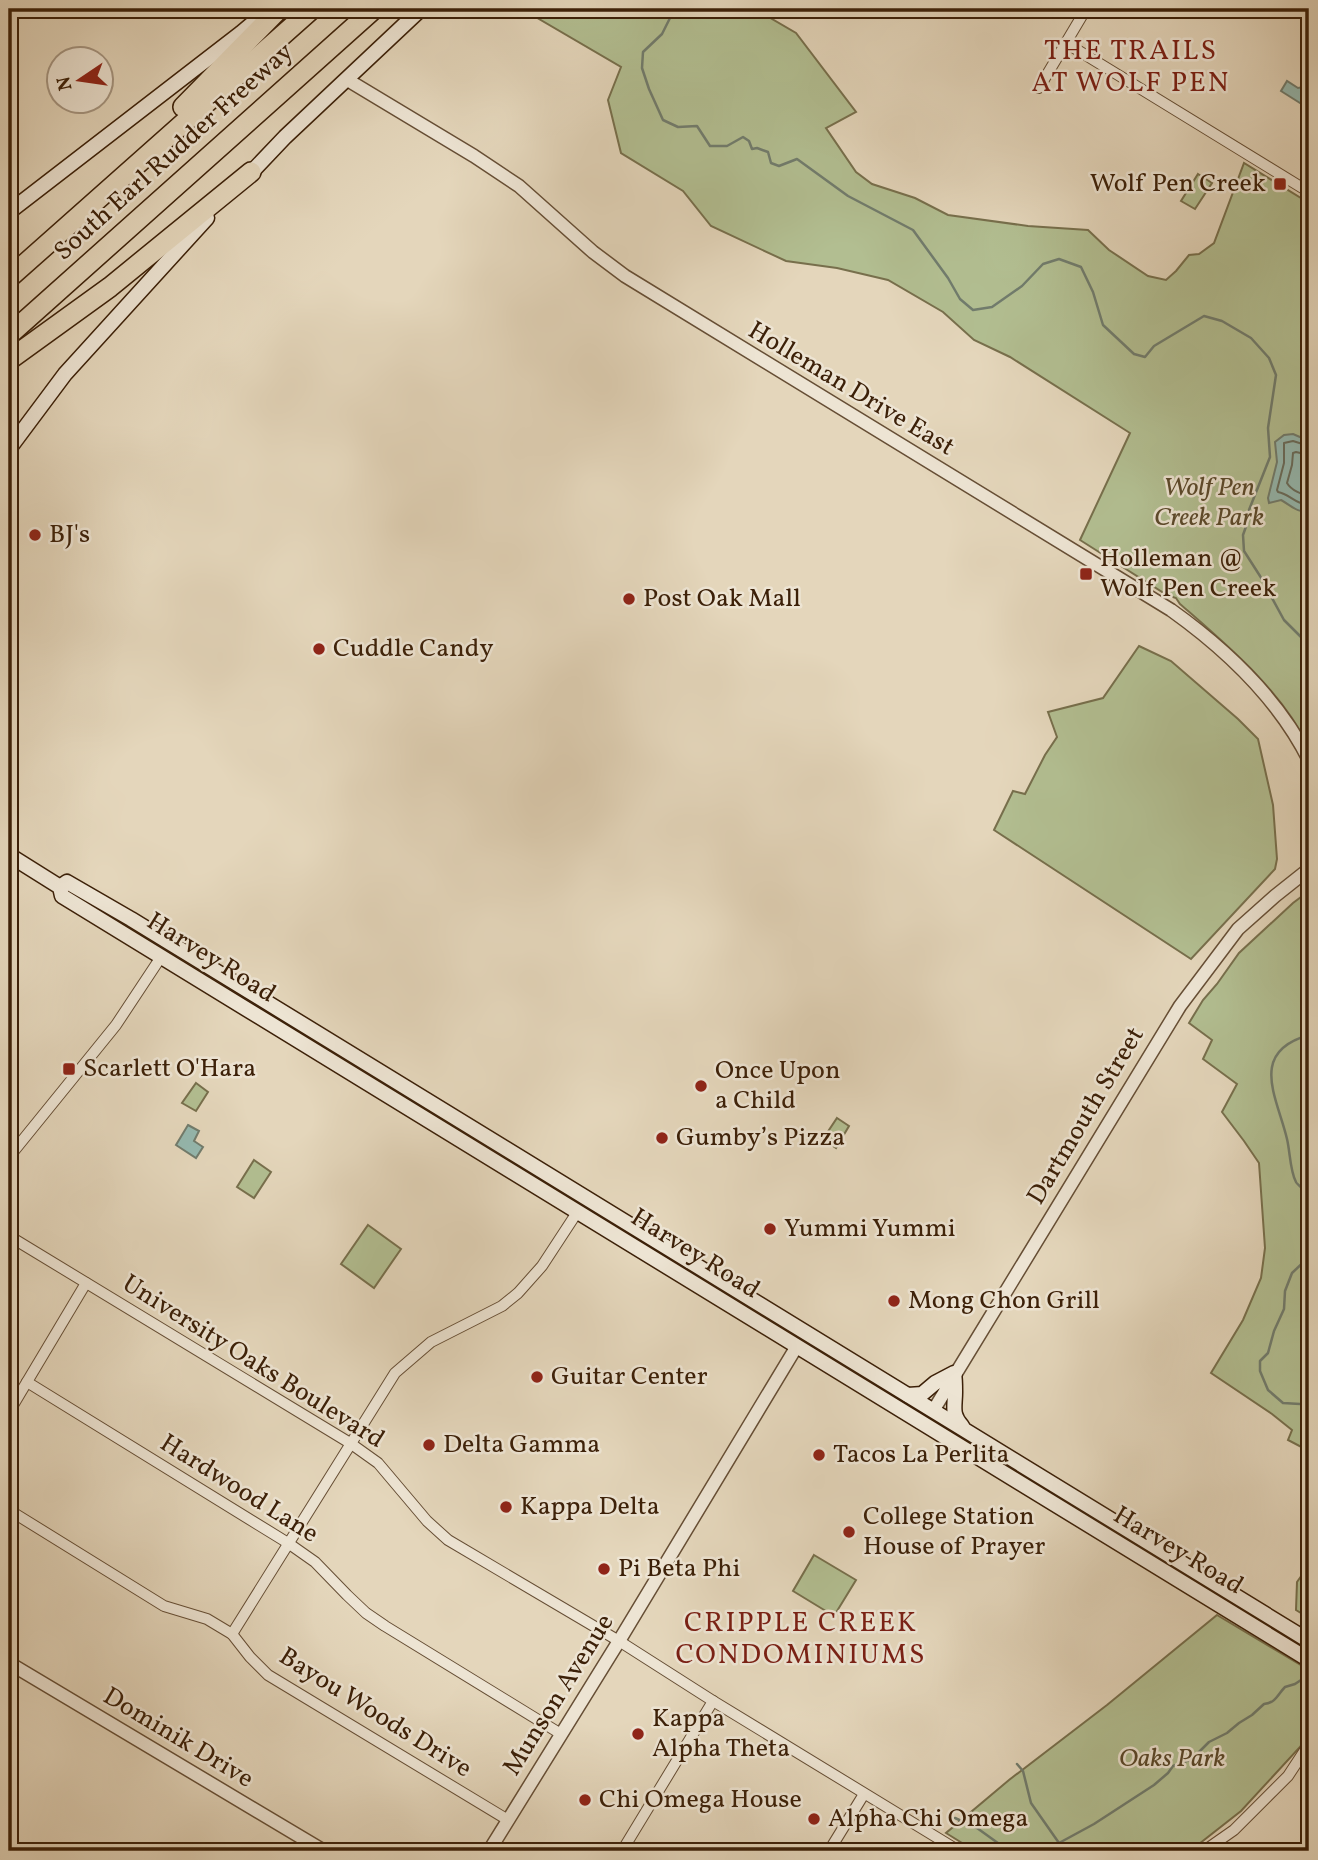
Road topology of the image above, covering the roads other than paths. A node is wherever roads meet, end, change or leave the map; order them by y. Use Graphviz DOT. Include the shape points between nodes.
graph roads {
  1 [pos="269,9"];
  2 [pos="279,9"];
  3 [pos="312,9"];
  4 [pos="374,9"];
  5 [pos="421,9"];
  6 [pos="1086,9"];
  7 [pos="1066,43"];
  8 [pos="346,79"];
  9 [pos="1039,88"];
  10 [pos="251,172"];
  11 [pos="1309,192"];
  12 [pos="102,195"];
  13 [pos="9,212"];
  14 [pos="9,278"];
  15 [pos="9,335"];
  16 [pos="9,360"];
  17 [pos="9,449"];
  18 [pos="1309,760"];
  19 [pos="9,855"];
  20 [pos="1309,869"];
  21 [pos="60,887"];
  22 [pos="161,957"];
  23 [pos="203,964"];
  24 [pos="347,1052"];
  25 [pos="341,1067"];
  26 [pos="463,1140"];
  27 [pos="518,1156"];
  28 [pos="9,1157"];
  29 [pos="578,1211"];
  30 [pos="629,1223"];
  31 [pos="9,1236"];
  32 [pos="86,1283"];
  33 [pos="776,1314"];
  34 [pos="797,1346"];
  35 [pos="845,1357"];
  36 [pos="954,1373"];
  37 [pos="27,1382"];
  38 [pos="908,1395"];
  39 [pos="890,1402"];
  40 [pos="933,1410"];
  41 [pos="9,1412"];
  42 [pos="966,1430"];
  43 [pos="350,1443"];
  44 [pos="955,1443"];
  45 [pos="9,1510"];
  46 [pos="1069,1513"];
  47 [pos="1126,1528"];
  48 [pos="288,1543"];
  49 [pos="1210,1599"];
  50 [pos="1264,1614"];
  51 [pos="232,1634"];
  52 [pos="619,1641"];
  53 [pos="1309,1641"];
  54 [pos="1309,1660"];
  55 [pos="9,1663"];
  56 [pos="713,1702"];
  57 [pos="561,1734"];
  58 [pos="1309,1744"];
  59 [pos="864,1794"];
  60 [pos="508,1820"];
  61 [pos="324,1851"];
  62 [pos="489,1851"];
  63 [pos="622,1851"];
  64 [pos="829,1851"];
  65 [pos="959,1851"];
  66 [pos="1204,1851"];
  1 -- 13 [label="main road"];
  2 -- 12 [label="highway"];
  3 -- 12 [label="highway, South Earl Rudder Freeway"];
  4 -- 15 [label="highway, South Earl Rudder Freeway"];
  5 -- 8 [label="main road"];
  6 -- 7 [label="street"];
  7 -- 9 [label="street"];
  7 -- 11 [label="street"];
  8 -- 10 [label="main road"];
  8 -- 18 [label="street, Holleman Drive East" via="519,186 625,276 1178,615 1256,683"];
  10 -- 16 [label="highway" via="110,288"];
  10 -- 17 [label="main road" via="65,374"];
  12 -- 14 [label="highway, South Earl Rudder Freeway"];
  19 -- 21 [label="main road, Harvey Road"];
  20 -- 36 [label="street, Dartmouth Street" via="1238,929 1180,1006"];
  21 -- 22 [label="main road, Harvey Road" via="62,896"];
  21 -- 23 [label="main road, Harvey Road" via="67,882"];
  22 -- 23 [label="main road" via="167,952 193,967"];
  22 -- 25 [label="main road, Harvey Road"];
  22 -- 28 [label="street" via="116,1025"];
  23 -- 24 [label="main road, Harvey Road"];
  24 -- 25 [label="main road"];
  24 -- 27 [label="main road, Harvey Road"];
  25 -- 26 [label="main road, Harvey Road"];
  26 -- 27 [label="main road" via="477,1140 508,1159"];
  26 -- 29 [label="main road, Harvey Road"];
  27 -- 30 [label="main road, Harvey Road"];
  29 -- 30 [label="main road" via="584,1206 616,1224"];
  29 -- 34 [label="main road, Harvey Road"];
  29 -- 43 [label="street" via="518,1293 425,1346 399,1369"];
  30 -- 33 [label="main road, Harvey Road"];
  31 -- 32 [label="street, University Oaks Boulevard"];
  32 -- 37 [label="street"];
  32 -- 43 [label="street, University Oaks Boulevard"];
  33 -- 34 [label="main road" via="795,1336"];
  33 -- 35 [label="main road, Harvey Road"];
  34 -- 35 [label="main road" via="808,1344"];
  34 -- 39 [label="main road, Harvey Road"];
  34 -- 52 [label="street, Munson Avenue"];
  35 -- 38 [label="main road, Harvey Road"];
  36 -- 38 [label="main road" via="922,1394"];
  36 -- 40 [label="street, Dartmouth Street"];
  36 -- 42 [label="main road" via="953,1413"];
  37 -- 41 [label="street"];
  37 -- 48 [label="street, Hardwood Lane"];
  38 -- 40 [label="main road, Harvey Road"];
  39 -- 40 [label="main road" via="902,1401 924,1413"];
  39 -- 44 [label="main road, Harvey Road"];
  40 -- 42 [label="main road, Harvey Road"];
  40 -- 44 [label="main road"];
  42 -- 47 [label="main road, Harvey Road"];
  43 -- 48 [label="street"];
  43 -- 52 [label="street, University Oaks Boulevard" via="378,1463 448,1540"];
  44 -- 46 [label="main road, Harvey Road"];
  45 -- 51 [label="street, Bayou Woods Drive" via="145,1596 207,1619"];
  46 -- 47 [label="main road" via="1078,1508 1114,1530"];
  46 -- 49 [label="main road, Harvey Road"];
  47 -- 50 [label="main road, Harvey Road"];
  48 -- 51 [label="street"];
  48 -- 57 [label="street, Hardwood Lane" via="384,1626"];
  49 -- 50 [label="main road" via="1226,1600 1259,1618"];
  49 -- 54 [label="main road, Harvey Road"];
  50 -- 53 [label="main road, Harvey Road"];
  51 -- 60 [label="street, Bayou Woods Drive" via="268,1675"];
  52 -- 56 [label="street, University Oaks Boulevard"];
  52 -- 57 [label="street, Munson Avenue"];
  55 -- 61 [label="street, Dominik Drive"];
  56 -- 59 [label="street, University Oaks Boulevard"];
  56 -- 63 [label="street"];
  57 -- 60 [label="street, Munson Avenue"];
  58 -- 66 [label="street" via="1288,1776 1234,1830"];
  59 -- 64 [label="street"];
  59 -- 65 [label="street, University Oaks Boulevard"];
  60 -- 62 [label="street, Munson Avenue"];
}
